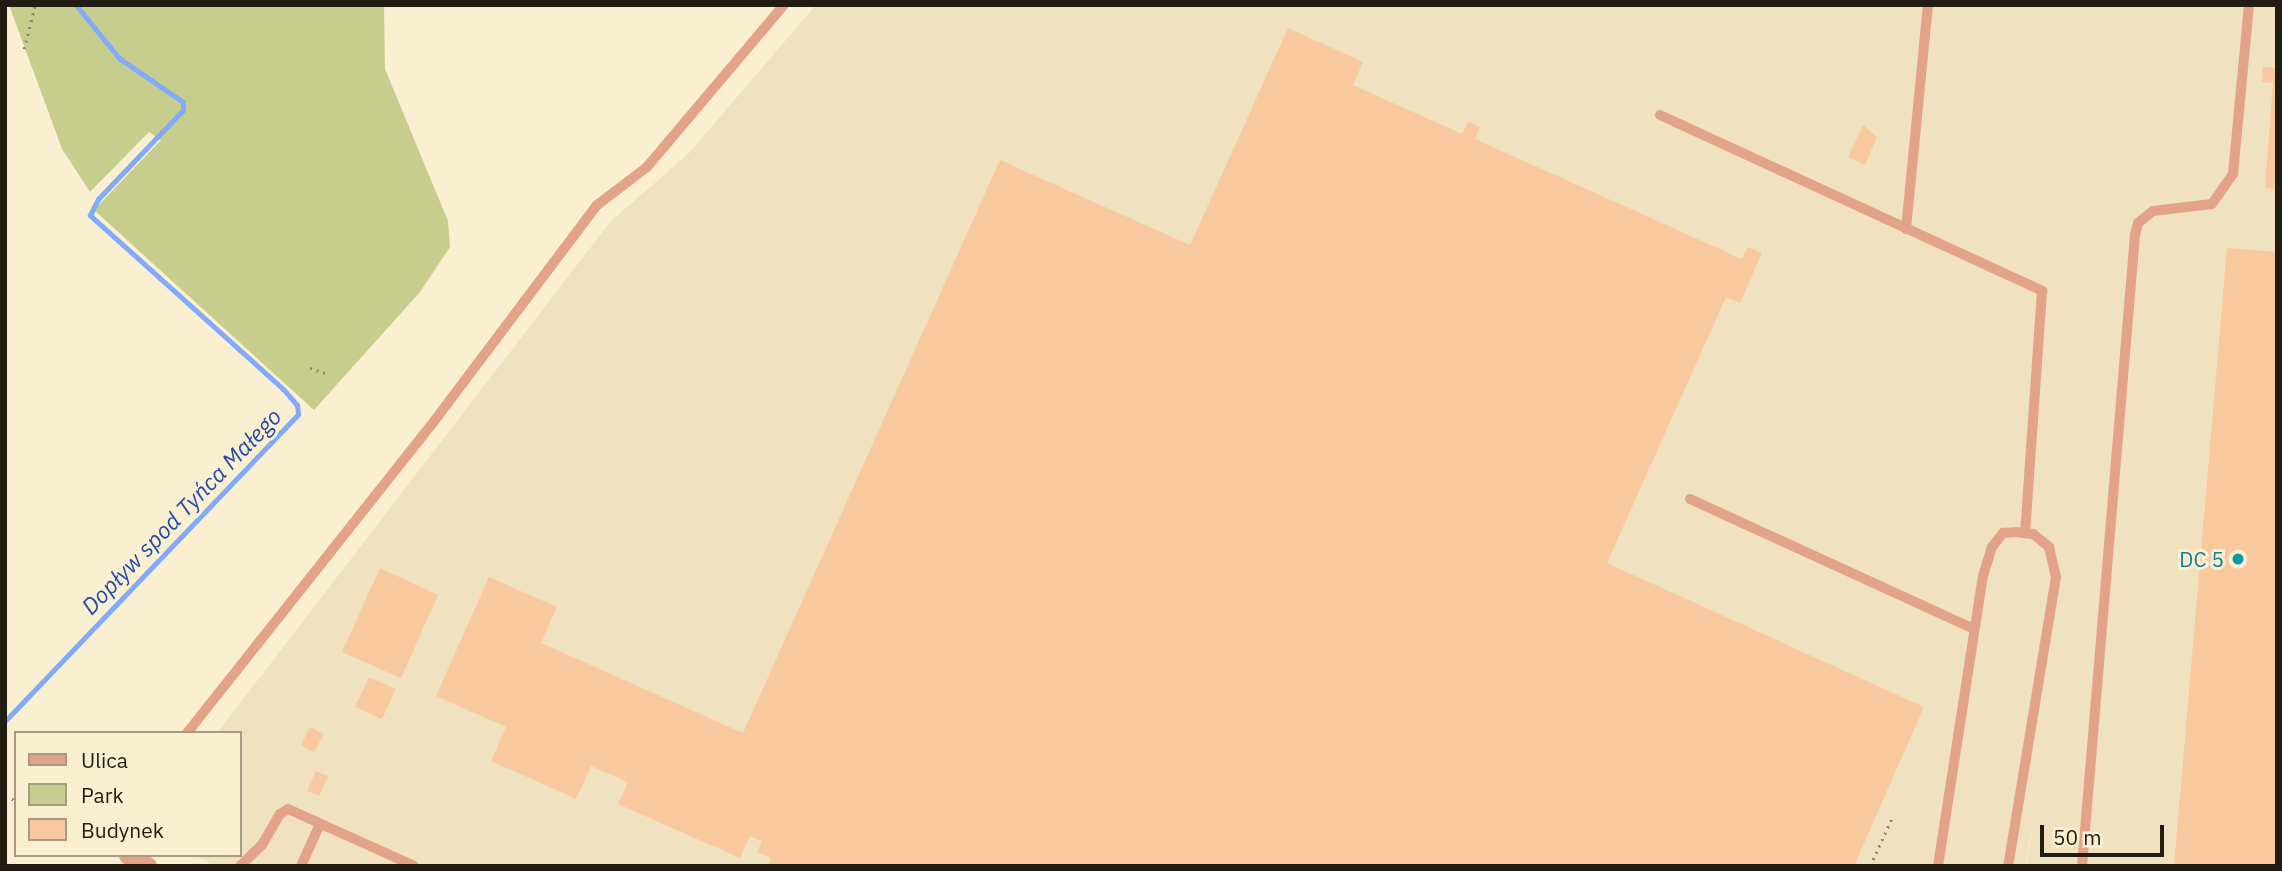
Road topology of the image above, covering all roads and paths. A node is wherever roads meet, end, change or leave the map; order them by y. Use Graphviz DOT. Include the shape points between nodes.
graph roads {
  1 [pos="36,5"];
  2 [pos="784,5"];
  3 [pos="1928,5"];
  4 [pos="2249,5"];
  5 [pos="24,49"];
  6 [pos="1660,115"];
  7 [pos="1906,229"];
  8 [pos="310,369"];
  9 [pos="325,373"];
  10 [pos="1690,499"];
  11 [pos="2025,533"];
  12 [pos="1972,628"];
  13 [pos="189,731"];
  14 [pos="1892,818"];
  15 [pos="320,824"];
  16 [pos="131,857"];
  17 [pos="147,866"];
  18 [pos="240,866"];
  19 [pos="302,866"];
  20 [pos="414,866"];
  21 [pos="1870,866"];
  22 [pos="1938,866"];
  23 [pos="2008,866"];
  24 [pos="2082,866"];
  1 -- 5 [label="path"];
  2 -- 13 [label="lane" via="647,167 596,206 435,420"];
  3 -- 7 [label="lane"];
  4 -- 24 [label="lane" via="2233,174 2221,198 2212,204 2153,211 2138,223 2135,235"];
  6 -- 7 [label="lane"];
  7 -- 11 [label="lane" via="2042,291"];
  8 -- 9 [label="path"];
  10 -- 12 [label="lane"];
  11 -- 12 [label="lane" via="2003,533 1992,547"];
  11 -- 23 [label="lane" via="2049,547 2056,577"];
  12 -- 22 [label="lane"];
  14 -- 21 [label="path"];
  15 -- 18 [label="lane" via="288,809 279,814 262,845"];
  15 -- 19 [label="lane"];
  15 -- 20 [label="lane"];
  16 -- 17 [label="street"];
}
